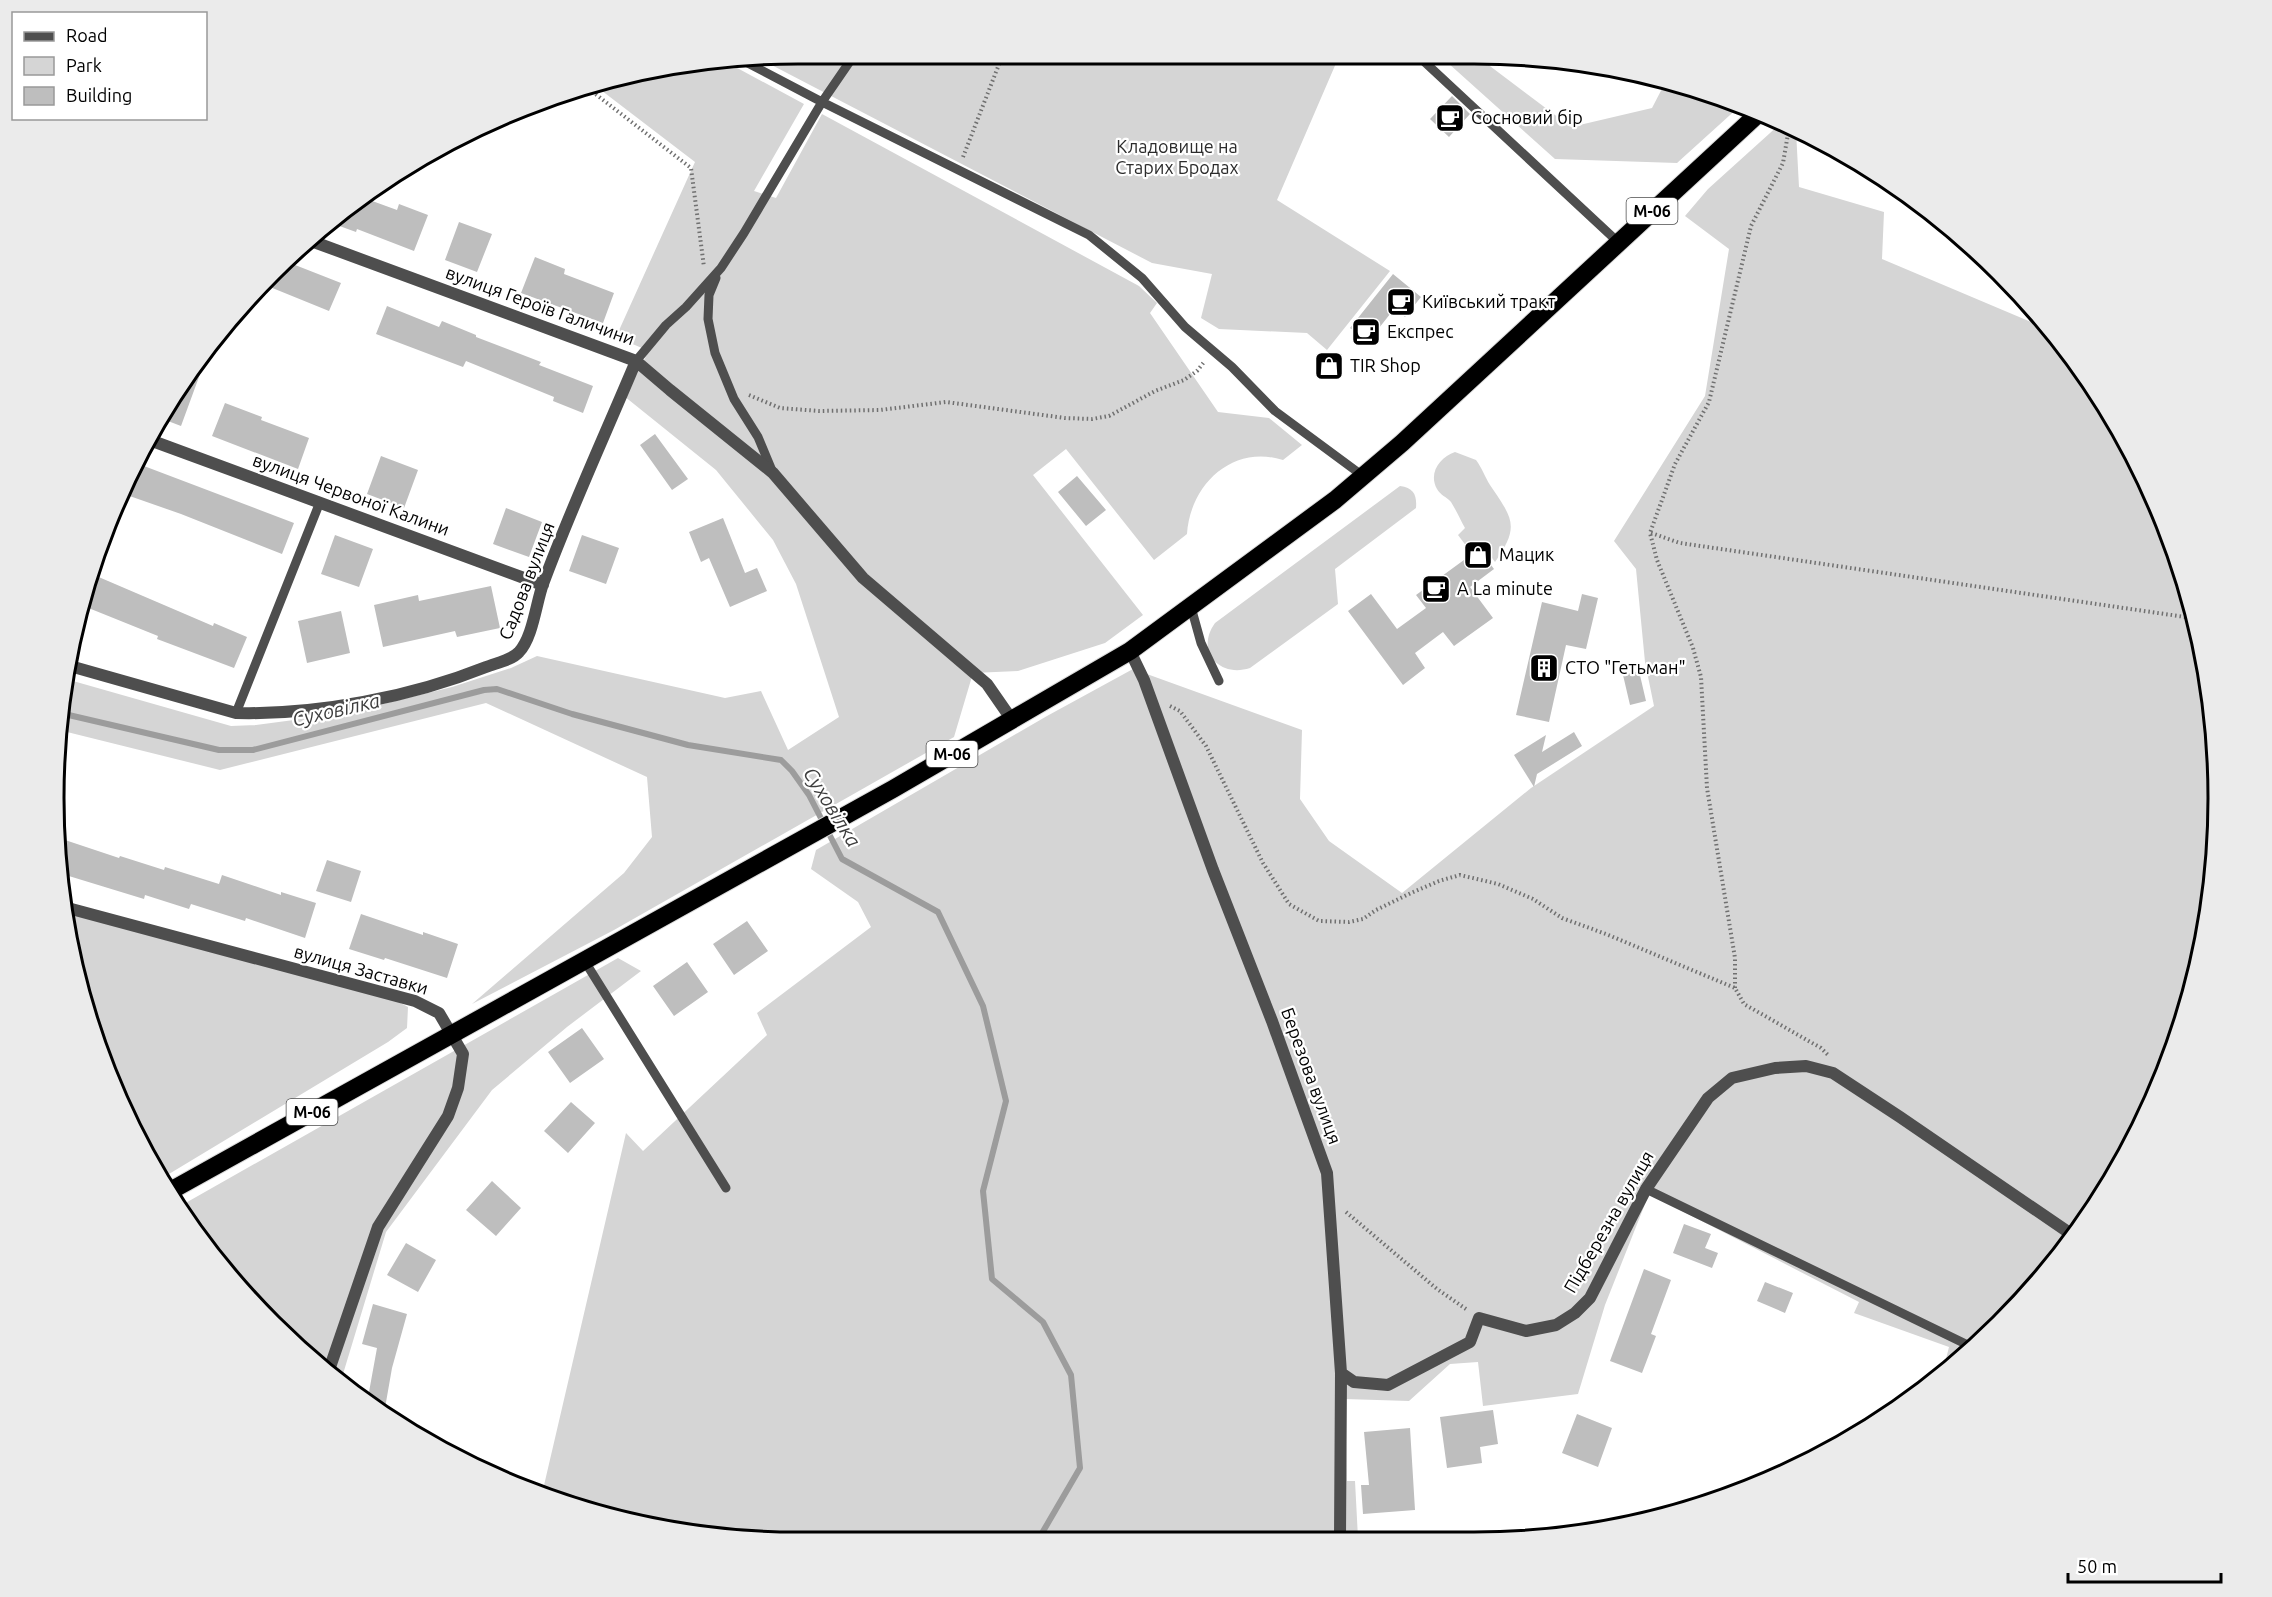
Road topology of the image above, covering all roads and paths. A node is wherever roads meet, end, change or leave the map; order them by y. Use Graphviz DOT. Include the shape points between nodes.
graph roads {
  1 [pos="848,64"];
  2 [pos="999,64"];
  3 [pos="1427,64"];
  4 [pos="753,66"];
  5 [pos="595,94"];
  6 [pos="822,102"];
  7 [pos="1752,119"];
  8 [pos="1788,135"];
  9 [pos="961,163"];
  10 [pos="1618,242"];
  11 [pos="319,244"];
  12 [pos="721,268"];
  13 [pos="706,285"];
  14 [pos="1207,344"];
  15 [pos="636,361"];
  16 [pos="725,377"];
  17 [pos="157,443"];
  18 [pos="774,473"];
  19 [pos="1363,476"];
  20 [pos="320,502"];
  21 [pos="1650,533"];
  22 [pos="543,585"];
  23 [pos="1191,607"];
  24 [pos="2184,617"];
  25 [pos="1130,651"];
  26 [pos="77,668"];
  27 [pos="1219,681"];
  28 [pos="1148,695"];
  29 [pos="236,713"];
  30 [pos="1012,720"];
  31 [pos="74,910"];
  32 [pos="584,960"];
  33 [pos="1735,988"];
  34 [pos="451,1034"];
  35 [pos="1848,1083"];
  36 [pos="176,1188"];
  37 [pos="726,1188"];
  38 [pos="1646,1189"];
  39 [pos="1329,1196"];
  40 [pos="2066,1231"];
  41 [pos="1479,1318"];
  42 [pos="1964,1343"];
  43 [pos="331,1364"];
  44 [pos="1341,1373"];
  45 [pos="1340,1532"];
  1 -- 6 [label="lane"];
  2 -- 9 [label="path"];
  3 -- 10 [label="lane"];
  4 -- 6 [label="lane"];
  5 -- 13 [label="path" via="691,168"];
  6 -- 12 [label="lane"];
  6 -- 14 [label="lane" via="1089,235 1142,278 1185,327"];
  7 -- 10 [label="highway, М-06"];
  8 -- 21 [label="path" via="1783,163 1751,226 1709,402 1675,464"];
  10 -- 19 [label="highway, М-06"];
  11 -- 15 [label="street, вулиця Героїв Галичини"];
  12 -- 13 [label="lane"];
  12 -- 16 [label="lane" via="709,295 708,319"];
  13 -- 15 [label="lane"];
  14 -- 16 [label="path" via="1204,362 1184,380 1109,416 1092,419 946,402 880,410 780,408 735,387"];
  14 -- 19 [label="lane" via="1275,411"];
  15 -- 18 [label="street, вулиця Героїв Галичини"];
  15 -- 22 [label="street, Садова вулиця"];
  16 -- 18 [label="lane"];
  17 -- 20 [label="street, вулиця Червоної Калини"];
  18 -- 30 [label="street, вулиця Героїв Галичини" via="863,578 987,684"];
  19 -- 23 [label="highway, М-06"];
  20 -- 22 [label="street, вулиця Червоної Калини"];
  20 -- 29 [label="lane"];
  21 -- 24 [label="path" via="1680,543"];
  21 -- 33 [label="path" via="1657,560 1694,648 1701,677 1707,788 1735,958"];
  22 -- 29 [label="street, Садова вулиця" via="526,643 518,654 506,660 374,699 286,711"];
  23 -- 25 [label="highway, М-06"];
  23 -- 27 [label="lane" via="1201,643"];
  25 -- 28 [label="street, Березова вулиця"];
  25 -- 30 [label="highway, М-06"];
  26 -- 29 [label="street, Садова вулиця"];
  28 -- 33 [label="path" via="1179,711 1206,746 1263,863 1289,904 1319,921 1363,919 1411,893 1460,875 1498,884 1533,899 1562,918"];
  28 -- 39 [label="street, Березова вулиця" via="1327,1173"];
  30 -- 32 [label="highway, М-06"];
  31 -- 34 [label="street, вулиця Заставки" via="415,1001 439,1014"];
  32 -- 34 [label="highway, М-06"];
  32 -- 37 [label="lane"];
  33 -- 35 [label="path" via="1744,1004 1821,1048 1840,1065"];
  34 -- 36 [label="highway, М-06"];
  34 -- 43 [label="street, вулиця Заставки" via="463,1054 458,1088 448,1116 378,1227"];
  35 -- 38 [label="street, Підберезна вулиця" via="1833,1073 1806,1066 1732,1078 1708,1098"];
  35 -- 40 [label="street, Підберезна вулиця"];
  38 -- 41 [label="street, Підберезна вулиця" via="1590,1298 1575,1313 1556,1324 1526,1331"];
  38 -- 42 [label="lane"];
  39 -- 41 [label="path" via="1437,1290"];
  39 -- 44 [label="street, Березова вулиця"];
  41 -- 44 [label="street" via="1470,1342 1388,1384 1354,1382"];
  44 -- 45 [label="street, Березова вулиця"];
}
